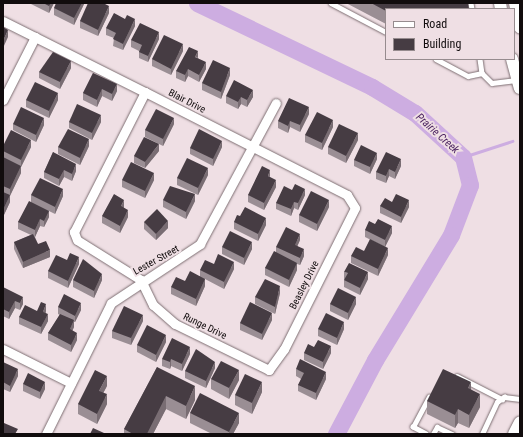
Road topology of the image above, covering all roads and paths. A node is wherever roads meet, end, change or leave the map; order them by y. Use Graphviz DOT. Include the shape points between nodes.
graph roads {
  1 [pos="331,3"];
  2 [pos="515,3"];
  3 [pos="3,21"];
  4 [pos="520,27"];
  5 [pos="385,31"];
  6 [pos="35,37"];
  7 [pos="438,60"];
  8 [pos="480,60"];
  9 [pos="512,60"];
  10 [pos="482,74"];
  11 [pos="519,84"];
  12 [pos="145,92"];
  13 [pos="3,100"];
  14 [pos="276,103"];
  15 [pos="251,147"];
  16 [pos="355,208"];
  17 [pos="141,280"];
  18 [pos="3,349"];
  19 [pos="269,370"];
  20 [pos="450,373"];
  21 [pos="71,383"];
  22 [pos="434,389"];
  23 [pos="502,399"];
  24 [pos="520,399"];
  25 [pos="520,422"];
  26 [pos="46,434"];
  27 [pos="426,434"];
  28 [pos="433,434"];
  29 [pos="452,434"];
  30 [pos="482,434"];
  31 [pos="514,434"];
  1 -- 5 [label="lane"];
  2 -- 4 [label="main road"];
  3 -- 6 [label="street, Blair Drive"];
  6 -- 12 [label="street, Blair Drive"];
  6 -- 13 [label="street"];
  7 -- 10 [label="lane" via="468,76"];
  8 -- 10 [label="lane"];
  9 -- 11 [label="main road"];
  10 -- 11 [label="lane" via="496,84"];
  12 -- 15 [label="street, Blair Drive"];
  12 -- 17 [label="street" via="76,228 77,240"];
  14 -- 15 [label="street, Lester Street"];
  15 -- 16 [label="street, Blair Drive" via="347,195"];
  15 -- 17 [label="street, Lester Street" via="200,244 183,258"];
  16 -- 19 [label="street, Beasley Drive" via="284,349"];
  17 -- 19 [label="street, Runge Drive" via="153,304 175,324"];
  17 -- 21 [label="street, Lester Street" via="111,303"];
  18 -- 21 [label="street"];
  20 -- 23 [label="lane"];
  21 -- 26 [label="street, Lester Street"];
  22 -- 27 [label="lane" via="413,427"];
  23 -- 24 [label="lane"];
  23 -- 30 [label="lane"];
  25 -- 31 [label="main road"];
  28 -- 29 [label="lane" via="437,427"];
}
